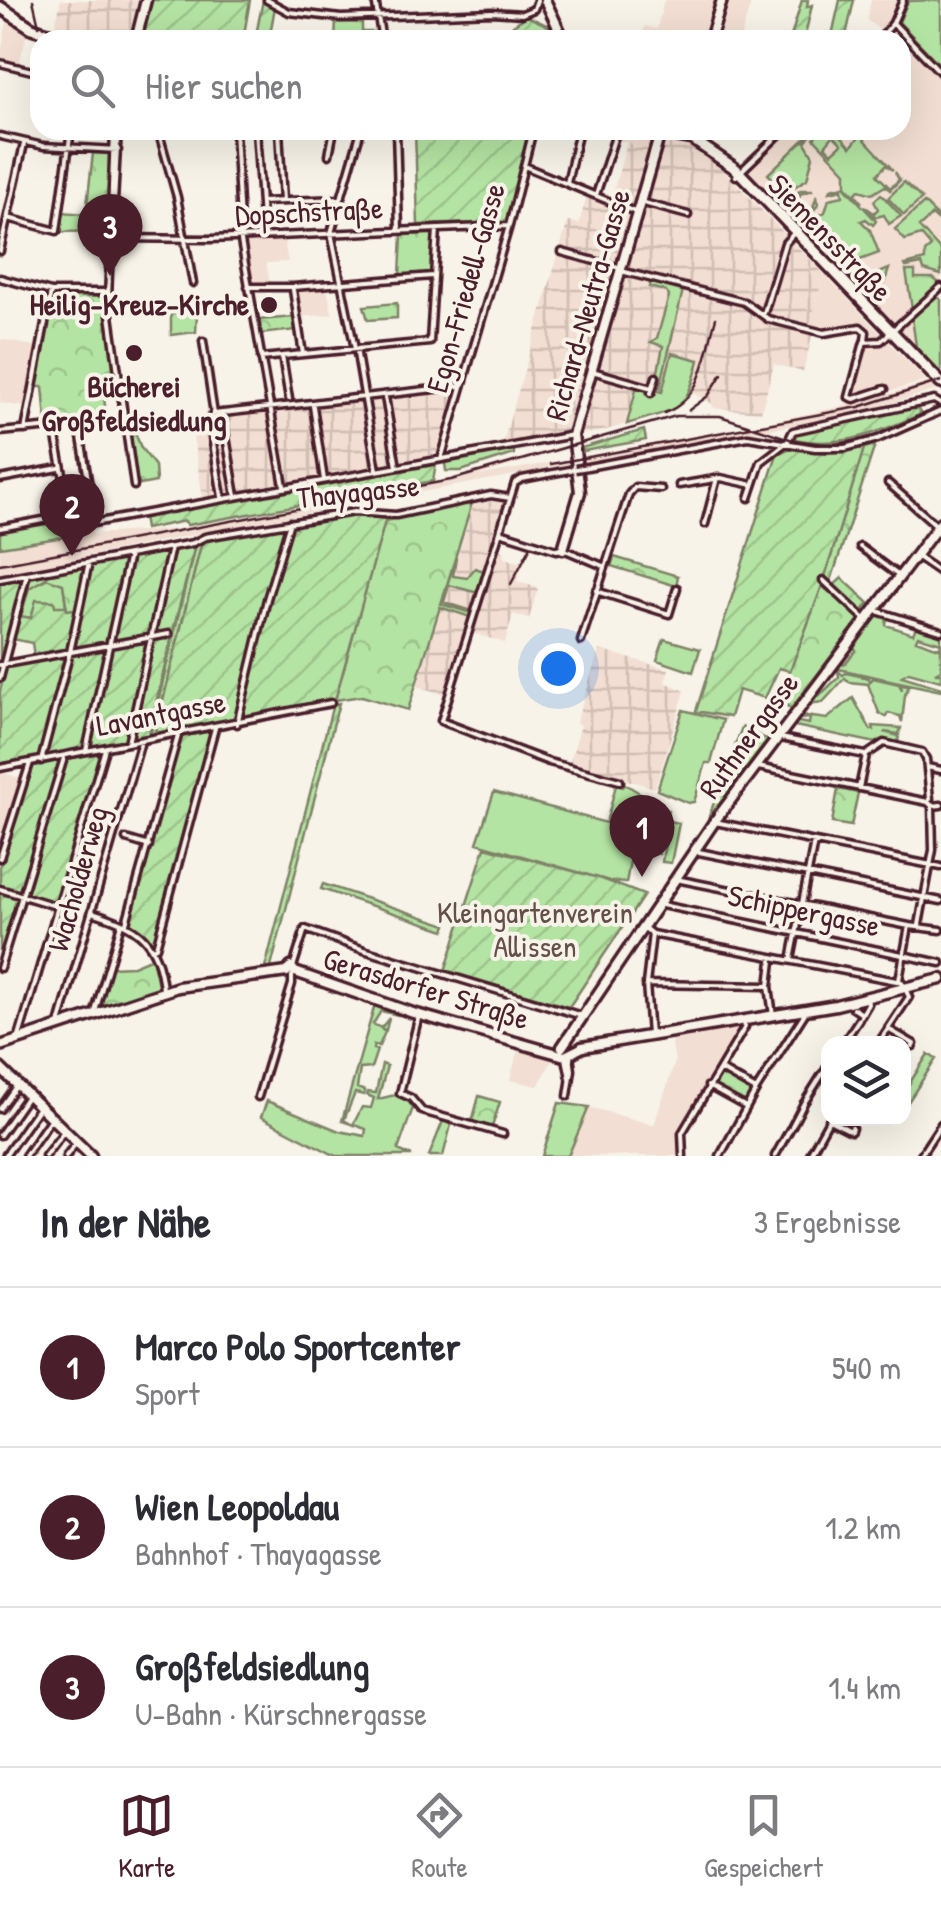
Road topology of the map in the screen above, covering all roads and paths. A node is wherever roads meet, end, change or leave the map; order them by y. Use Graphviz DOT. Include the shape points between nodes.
graph roads {
  1 [pos="146,0"];
  2 [pos="267,0"];
  3 [pos="375,0"];
  4 [pos="537,0"];
  5 [pos="544,0"];
  6 [pos="722,0"];
  7 [pos="903,0"];
  8 [pos="0,9"];
  9 [pos="376,19"];
  10 [pos="893,23"];
  11 [pos="38,30"];
  12 [pos="138,30"];
  13 [pos="379,30"];
  14 [pos="559,30"];
  15 [pos="713,30"];
  16 [pos="887,30"];
  17 [pos="900,30"];
  18 [pos="30,31"];
  19 [pos="911,42"];
  20 [pos="0,63"];
  21 [pos="30,70"];
  22 [pos="941,73"];
  23 [pos="0,136"];
  24 [pos="69,140"];
  25 [pos="116,140"];
  26 [pos="161,140"];
  27 [pos="235,140"];
  28 [pos="257,140"];
  29 [pos="280,140"];
  30 [pos="332,140"];
  31 [pos="358,140"];
  32 [pos="396,140"];
  33 [pos="530,140"];
  34 [pos="577,140"];
  35 [pos="614,140"];
  36 [pos="658,140"];
  37 [pos="693,140"];
  38 [pos="774,140"];
  39 [pos="24,142"];
  40 [pos="68,148"];
  41 [pos="116,150"];
  42 [pos="329,154"];
  43 [pos="524,166"];
  44 [pos="737,175"];
  45 [pos="566,183"];
  46 [pos="596,195"];
  47 [pos="341,199"];
  48 [pos="283,201"];
  49 [pos="261,202"];
  50 [pos="640,202"];
  51 [pos="637,213"];
  52 [pos="688,215"];
  53 [pos="8,218"];
  54 [pos="509,226"];
  55 [pos="437,229"];
  56 [pos="2,230"];
  57 [pos="399,230"];
  58 [pos="332,233"];
  59 [pos="794,233"];
  60 [pos="262,236"];
  61 [pos="241,237"];
  62 [pos="111,238"];
  63 [pos="186,240"];
  64 [pos="0,251"];
  65 [pos="562,252"];
  66 [pos="621,270"];
  67 [pos="435,276"];
  68 [pos="0,278"];
  69 [pos="194,283"];
  70 [pos="342,283"];
  71 [pos="293,287"];
  72 [pos="941,287"];
  73 [pos="248,288"];
  74 [pos="52,292"];
  75 [pos="108,292"];
  76 [pos="764,314"];
  77 [pos="890,333"];
  78 [pos="865,340"];
  79 [pos="203,342"];
  80 [pos="356,352"];
  81 [pos="303,354"];
  82 [pos="282,356"];
  83 [pos="261,358"];
  84 [pos="592,371"];
  85 [pos="656,377"];
  86 [pos="462,386"];
  87 [pos="941,386"];
  88 [pos="885,389"];
  89 [pos="385,395"];
  90 [pos="290,398"];
  91 [pos="365,398"];
  92 [pos="313,404"];
  93 [pos="922,405"];
  94 [pos="270,408"];
  95 [pos="941,408"];
  96 [pos="222,413"];
  97 [pos="214,414"];
  98 [pos="925,418"];
  99 [pos="125,420"];
  100 [pos="79,425"];
  101 [pos="54,427"];
  102 [pos="25,430"];
  103 [pos="0,432"];
  104 [pos="573,435"];
  105 [pos="787,442"];
  106 [pos="441,458"];
  107 [pos="62,467"];
  108 [pos="397,467"];
  109 [pos="377,470"];
  110 [pos="717,478"];
  111 [pos="0,479"];
  112 [pos="324,480"];
  113 [pos="888,482"];
  114 [pos="679,485"];
  115 [pos="134,486"];
  116 [pos="753,486"];
  117 [pos="284,487"];
  118 [pos="661,489"];
  119 [pos="236,496"];
  120 [pos="510,498"];
  121 [pos="749,498"];
  122 [pos="222,499"];
  123 [pos="65,519"];
  124 [pos="96,522"];
  125 [pos="290,522"];
  126 [pos="705,524"];
  127 [pos="939,524"];
  128 [pos="0,528"];
  129 [pos="500,532"];
  130 [pos="171,547"];
  131 [pos="860,547"];
  132 [pos="563,549"];
  133 [pos="129,555"];
  134 [pos="915,555"];
  135 [pos="89,562"];
  136 [pos="604,566"];
  137 [pos="941,573"];
  138 [pos="28,574"];
  139 [pos="898,576"];
  140 [pos="0,578"];
  141 [pos="823,580"];
  142 [pos="677,588"];
  143 [pos="596,591"];
  144 [pos="874,608"];
  145 [pos="865,618"];
  146 [pos="940,630"];
  147 [pos="169,634"];
  148 [pos="152,637"];
  149 [pos="581,642"];
  150 [pos="110,644"];
  151 [pos="70,652"];
  152 [pos="2,665"];
  153 [pos="0,678"];
  154 [pos="331,703"];
  155 [pos="236,724"];
  156 [pos="215,728"];
  157 [pos="178,736"];
  158 [pos="776,737"];
  159 [pos="140,742"];
  160 [pos="128,744"];
  161 [pos="105,748"];
  162 [pos="86,752"];
  163 [pos="866,755"];
  164 [pos="65,756"];
  165 [pos="40,760"];
  166 [pos="30,763"];
  167 [pos="755,766"];
  168 [pos="0,768"];
  169 [pos="927,768"];
  170 [pos="941,770"];
  171 [pos="620,781"];
  172 [pos="859,788"];
  173 [pos="933,803"];
  174 [pos="714,822"];
  175 [pos="126,838"];
  176 [pos="814,842"];
  177 [pos="149,846"];
  178 [pos="694,851"];
  179 [pos="0,858"];
  180 [pos="931,866"];
  181 [pos="941,868"];
  182 [pos="808,874"];
  183 [pos="675,878"];
  184 [pos="0,889"];
  185 [pos="23,896"];
  186 [pos="924,898"];
  187 [pos="941,901"];
  188 [pos="658,904"];
  189 [pos="802,904"];
  190 [pos="58,908"];
  191 [pos="92,912"];
  192 [pos="124,922"];
  193 [pos="919,925"];
  194 [pos="642,926"];
  195 [pos="909,926"];
  196 [pos="941,930"];
  197 [pos="796,933"];
  198 [pos="652,934"];
  199 [pos="152,950"];
  200 [pos="904,954"];
  201 [pos="773,959"];
  202 [pos="791,960"];
  203 [pos="941,963"];
  204 [pos="0,968"];
  205 [pos="292,972"];
  206 [pos="433,972"];
  207 [pos="898,980"];
  208 [pos="941,981"];
  209 [pos="646,984"];
  210 [pos="770,986"];
  211 [pos="907,990"];
  212 [pos="164,992"];
  213 [pos="426,994"];
  214 [pos="867,1000"];
  215 [pos="854,1008"];
  216 [pos="807,1010"];
  217 [pos="419,1014"];
  218 [pos="94,1015"];
  219 [pos="582,1016"];
  220 [pos="773,1016"];
  221 [pos="860,1016"];
  222 [pos="744,1020"];
  223 [pos="58,1028"];
  224 [pos="888,1029"];
  225 [pos="650,1036"];
  226 [pos="847,1036"];
  227 [pos="883,1036"];
  228 [pos="18,1040"];
  229 [pos="0,1046"];
  230 [pos="913,1046"];
  231 [pos="566,1050"];
  232 [pos="719,1069"];
  233 [pos="2,1074"];
  234 [pos="821,1076"];
  235 [pos="17,1084"];
  236 [pos="708,1086"];
  237 [pos="756,1090"];
  238 [pos="28,1095"];
  239 [pos="568,1096"];
  240 [pos="258,1098"];
  241 [pos="40,1106"];
  242 [pos="746,1107"];
  243 [pos="0,1109"];
  244 [pos="52,1117"];
  245 [pos="941,1124"];
  246 [pos="852,1128"];
  247 [pos="65,1130"];
  248 [pos="503,1134"];
  249 [pos="0,1135"];
  250 [pos="77,1142"];
  251 [pos="90,1155"];
  252 [pos="5,1156"];
  253 [pos="25,1156"];
  254 [pos="45,1156"];
  255 [pos="66,1156"];
  256 [pos="684,1156"];
  257 [pos="720,1156"];
  258 [pos="774,1156"];
  259 [pos="809,1156"];
  260 [pos="920,1156"];
  1 -- 12 [label="street"];
  2 -- 9 [label="street" via="316,17"];
  3 -- 9 [label="street"];
  4 -- 9 [label="street" via="527,14"];
  5 -- 14 [label="street"];
  6 -- 15 [label="street"];
  7 -- 10 [label="street"];
  8 -- 11 [label="main road"];
  8 -- 18 [label="main road"];
  9 -- 13 [label="street"];
  10 -- 16 [label="street"];
  10 -- 17 [label="street"];
  19 -- 22 [label="street"];
  20 -- 21 [label="street"];
  23 -- 39 [label="street"];
  24 -- 40 [label="street"];
  25 -- 41 [label="street"];
  26 -- 63 [label="street"];
  27 -- 61 [label="street"];
  28 -- 49 [label="street"];
  29 -- 48 [label="street"];
  30 -- 42 [label="street"];
  31 -- 47 [label="street"];
  32 -- 57 [label="street"];
  33 -- 43 [label="street, Egon-Friedell-Gasse"];
  34 -- 45 [label="street"];
  35 -- 46 [label="street"];
  36 -- 50 [label="street, Richard-Neutra-Gasse"];
  37 -- 44 [label="main road, Siemensstraße"];
  38 -- 44 [label="street"];
  39 -- 40 [label="street"];
  39 -- 53 [label="street"];
  40 -- 41 [label="street"];
  40 -- 53 [label="street" via="56,231"];
  41 -- 62 [label="street"];
  43 -- 45 [label="street"];
  43 -- 54 [label="street, Egon-Friedell-Gasse"];
  44 -- 59 [label="main road, Siemensstraße"];
  45 -- 46 [label="street"];
  46 -- 51 [label="street"];
  47 -- 48 [label="street"];
  47 -- 58 [label="street"];
  48 -- 49 [label="street"];
  49 -- 60 [label="street"];
  50 -- 51 [label="street, Richard-Neutra-Gasse"];
  50 -- 52 [label="street"];
  51 -- 66 [label="street, Richard-Neutra-Gasse"];
  53 -- 56 [label="street"];
  54 -- 55 [label="street, Dopschstraße"];
  54 -- 86 [label="street, Egon-Friedell-Gasse"];
  55 -- 57 [label="street, Dopschstraße"];
  55 -- 67 [label="street"];
  56 -- 64 [label="street"];
  57 -- 58 [label="street, Dopschstraße"];
  58 -- 60 [label="street, Dopschstraße"];
  58 -- 70 [label="street"];
  59 -- 76 [label="street"];
  59 -- 77 [label="main road, Siemensstraße"];
  60 -- 61 [label="street, Dopschstraße"];
  61 -- 63 [label="street, Dopschstraße"];
  61 -- 73 [label="street"];
  62 -- 63 [label="street, Dopschstraße"];
  62 -- 75 [label="street"];
  63 -- 69 [label="street"];
  65 -- 66 [label="street"];
  66 -- 76 [label="street" via="744,302"];
  66 -- 84 [label="street, Richard-Neutra-Gasse"];
  67 -- 70 [label="street"];
  67 -- 80 [label="street" via="433,338 427,344"];
  68 -- 74 [label="street"];
  70 -- 71 [label="street"];
  70 -- 80 [label="street"];
  71 -- 73 [label="street"];
  71 -- 81 [label="street"];
  72 -- 77 [label="street"];
  73 -- 83 [label="street"];
  74 -- 75 [label="street"];
  74 -- 102 [label="street"];
  75 -- 99 [label="street"];
  76 -- 78 [label="street" via="830,334 860,326"];
  77 -- 78 [label="street" via="879,342"];
  77 -- 87 [label="main road, Siemensstraße"];
  78 -- 88 [label="street" via="848,398"];
  79 -- 97 [label="street"];
  80 -- 81 [label="street"];
  80 -- 91 [label="street"];
  81 -- 82 [label="street"];
  82 -- 83 [label="street"];
  82 -- 90 [label="street"];
  83 -- 94 [label="street"];
  84 -- 85 [label="street" via="652,390"];
  84 -- 104 [label="street, Richard-Neutra-Gasse"];
  86 -- 89 [label="street"];
  86 -- 106 [label="street, Egon-Friedell-Gasse"];
  89 -- 91 [label="street"];
  89 -- 108 [label="street"];
  91 -- 92 [label="street"];
  91 -- 109 [label="street"];
  92 -- 94 [label="street"];
  92 -- 112 [label="street"];
  93 -- 95 [label="street" via="934,400"];
  93 -- 98 [label="street"];
  93 -- 105 [label="street" via="793,430"];
  94 -- 96 [label="street"];
  94 -- 117 [label="street"];
  95 -- 98 [label="street, Thayagasse"];
  96 -- 97 [label="street"];
  96 -- 119 [label="street"];
  97 -- 122 [label="street"];
  98 -- 105 [label="street, Thayagasse" via="853,446"];
  99 -- 100 [label="street"];
  99 -- 115 [label="street"];
  100 -- 101 [label="street"];
  100 -- 124 [label="street"];
  101 -- 102 [label="street"];
  101 -- 107 [label="street"];
  102 -- 103 [label="street"];
  104 -- 106 [label="street"];
  104 -- 132 [label="street, Richard-Neutra-Gasse" via="580,498"];
  105 -- 116 [label="street" via="761,462"];
  105 -- 120 [label="street, Thayagasse, bridge" via="744,438 519,480"];
  106 -- 108 [label="street"];
  107 -- 111 [label="street"];
  107 -- 123 [label="street" via="70,511"];
  108 -- 109 [label="street"];
  109 -- 112 [label="street"];
  110 -- 114 [label="street"];
  110 -- 116 [label="street"];
  110 -- 126 [label="street"];
  112 -- 117 [label="street"];
  113 -- 127 [label="street"];
  116 -- 121 [label="street"];
  117 -- 119 [label="street"];
  118 -- 136 [label="street" via="631,490"];
  119 -- 122 [label="street"];
  120 -- 125 [label="street, Thayagasse" via="490,495 402,514 357,512"];
  120 -- 129 [label="street"];
  122 -- 124 [label="street"];
  123 -- 124 [label="street" via="74,526"];
  123 -- 128 [label="street"];
  125 -- 130 [label="street, Thayagasse"];
  125 -- 155 [label="street"];
  127 -- 134 [label="street, Ruthnergasse"];
  129 -- 132 [label="street"];
  129 -- 171 [label="street" via="442,721"];
  130 -- 133 [label="street, Thayagasse"];
  130 -- 148 [label="street"];
  131 -- 139 [label="street"];
  132 -- 136 [label="street"];
  133 -- 135 [label="street, Thayagasse"];
  133 -- 150 [label="street"];
  134 -- 137 [label="street"];
  134 -- 139 [label="street, Ruthnergasse"];
  135 -- 138 [label="street, Thayagasse"];
  135 -- 151 [label="street"];
  136 -- 143 [label="street"];
  138 -- 140 [label="street, Thayagasse"];
  138 -- 152 [label="street"];
  139 -- 144 [label="street, Ruthnergasse"];
  141 -- 145 [label="street"];
  142 -- 143 [label="street" via="670,614"];
  143 -- 149 [label="street"];
  144 -- 145 [label="street, Ruthnergasse"];
  144 -- 146 [label="street"];
  145 -- 158 [label="street, Ruthnergasse"];
  147 -- 148 [label="street"];
  148 -- 150 [label="street"];
  148 -- 160 [label="street"];
  150 -- 151 [label="street"];
  150 -- 162 [label="street"];
  151 -- 152 [label="street"];
  151 -- 165 [label="street"];
  152 -- 153 [label="street"];
  154 -- 155 [label="street, Lavantgasse"];
  155 -- 156 [label="street, Lavantgasse"];
  156 -- 157 [label="street, Lavantgasse"];
  156 -- 199 [label="street"];
  157 -- 159 [label="street, Lavantgasse"];
  157 -- 177 [label="street"];
  158 -- 163 [label="street"];
  158 -- 167 [label="street, Ruthnergasse"];
  159 -- 160 [label="street, Lavantgasse"];
  159 -- 191 [label="street, Wacholderweg"];
  160 -- 161 [label="street, Lavantgasse"];
  161 -- 162 [label="street, Lavantgasse"];
  161 -- 190 [label="street"];
  162 -- 164 [label="street, Lavantgasse"];
  163 -- 169 [label="street" via="884,743 913,748 922,752"];
  163 -- 172 [label="street"];
  164 -- 165 [label="street, Lavantgasse"];
  164 -- 185 [label="street"];
  165 -- 166 [label="street, Lavantgasse"];
  166 -- 168 [label="street, Lavantgasse"];
  166 -- 179 [label="street"];
  167 -- 172 [label="street"];
  167 -- 174 [label="street, Ruthnergasse"];
  169 -- 170 [label="street"];
  169 -- 173 [label="street"];
  172 -- 173 [label="street"];
  173 -- 180 [label="street"];
  174 -- 176 [label="street"];
  174 -- 178 [label="street, Ruthnergasse"];
  175 -- 177 [label="street"];
  176 -- 180 [label="street"];
  176 -- 182 [label="street"];
  177 -- 192 [label="street"];
  178 -- 182 [label="street"];
  178 -- 183 [label="street, Ruthnergasse"];
  180 -- 181 [label="street"];
  180 -- 186 [label="street"];
  182 -- 186 [label="street"];
  182 -- 189 [label="street"];
  183 -- 188 [label="street, Ruthnergasse"];
  183 -- 189 [label="street"];
  184 -- 185 [label="street"];
  185 -- 190 [label="street"];
  185 -- 204 [label="street"];
  186 -- 187 [label="street"];
  186 -- 193 [label="street"];
  188 -- 194 [label="street, Ruthnergasse"];
  188 -- 197 [label="street, Schippergasse"];
  189 -- 195 [label="street"];
  189 -- 197 [label="street"];
  190 -- 228 [label="street"];
  191 -- 192 [label="street"];
  191 -- 223 [label="street, Wacholderweg"];
  192 -- 199 [label="street"];
  192 -- 218 [label="street"];
  193 -- 195 [label="street"];
  193 -- 196 [label="street"];
  194 -- 198 [label="street"];
  194 -- 219 [label="street, Ruthnergasse"];
  195 -- 200 [label="street"];
  197 -- 200 [label="street, Schippergasse"];
  197 -- 202 [label="street"];
  198 -- 201 [label="street"];
  198 -- 209 [label="street"];
  199 -- 212 [label="street"];
  200 -- 203 [label="street, Schippergasse"];
  200 -- 207 [label="street"];
  201 -- 202 [label="street"];
  201 -- 210 [label="street"];
  202 -- 207 [label="street"];
  205 -- 206 [label="street" via="305,929"];
  205 -- 212 [label="street, Gerasdorfer Straße"];
  205 -- 217 [label="street, Gerasdorfer Straße"];
  205 -- 240 [label="street"];
  206 -- 213 [label="street"];
  206 -- 219 [label="street"];
  207 -- 211 [label="street"];
  208 -- 211 [label="street"];
  209 -- 210 [label="street"];
  209 -- 225 [label="street"];
  210 -- 220 [label="street"];
  211 -- 214 [label="street"];
  211 -- 224 [label="street"];
  212 -- 218 [label="street, Gerasdorfer Straße"];
  214 -- 216 [label="street"];
  214 -- 221 [label="street"];
  215 -- 221 [label="street"];
  216 -- 220 [label="street"];
  216 -- 237 [label="street"];
  217 -- 231 [label="street, Gerasdorfer Straße"];
  217 -- 248 [label="street" via="400,1094 427,1113"];
  218 -- 223 [label="street, Gerasdorfer Straße"];
  219 -- 231 [label="street, Ruthnergasse"];
  220 -- 222 [label="street"];
  221 -- 226 [label="street"];
  222 -- 225 [label="street"];
  222 -- 232 [label="street"];
  223 -- 228 [label="street, Gerasdorfer Straße"];
  224 -- 227 [label="street"];
  224 -- 230 [label="street"];
  225 -- 231 [label="street"];
  228 -- 229 [label="street, Gerasdorfer Straße"];
  231 -- 239 [label="street, Ruthnergasse"];
  232 -- 236 [label="street"];
  232 -- 237 [label="street"];
  233 -- 235 [label="street"];
  234 -- 258 [label="street"];
  235 -- 238 [label="street"];
  235 -- 243 [label="street"];
  236 -- 242 [label="street"];
  236 -- 256 [label="street" via="682,1133"];
  237 -- 242 [label="street"];
  238 -- 241 [label="street"];
  238 -- 249 [label="street"];
  241 -- 244 [label="street"];
  241 -- 252 [label="street"];
  242 -- 257 [label="street"];
  244 -- 247 [label="street"];
  244 -- 253 [label="street"];
  245 -- 260 [label="street"];
  246 -- 259 [label="street" via="829,1120"];
  247 -- 250 [label="street"];
  247 -- 254 [label="street"];
  250 -- 251 [label="street"];
  250 -- 255 [label="street"];
}
